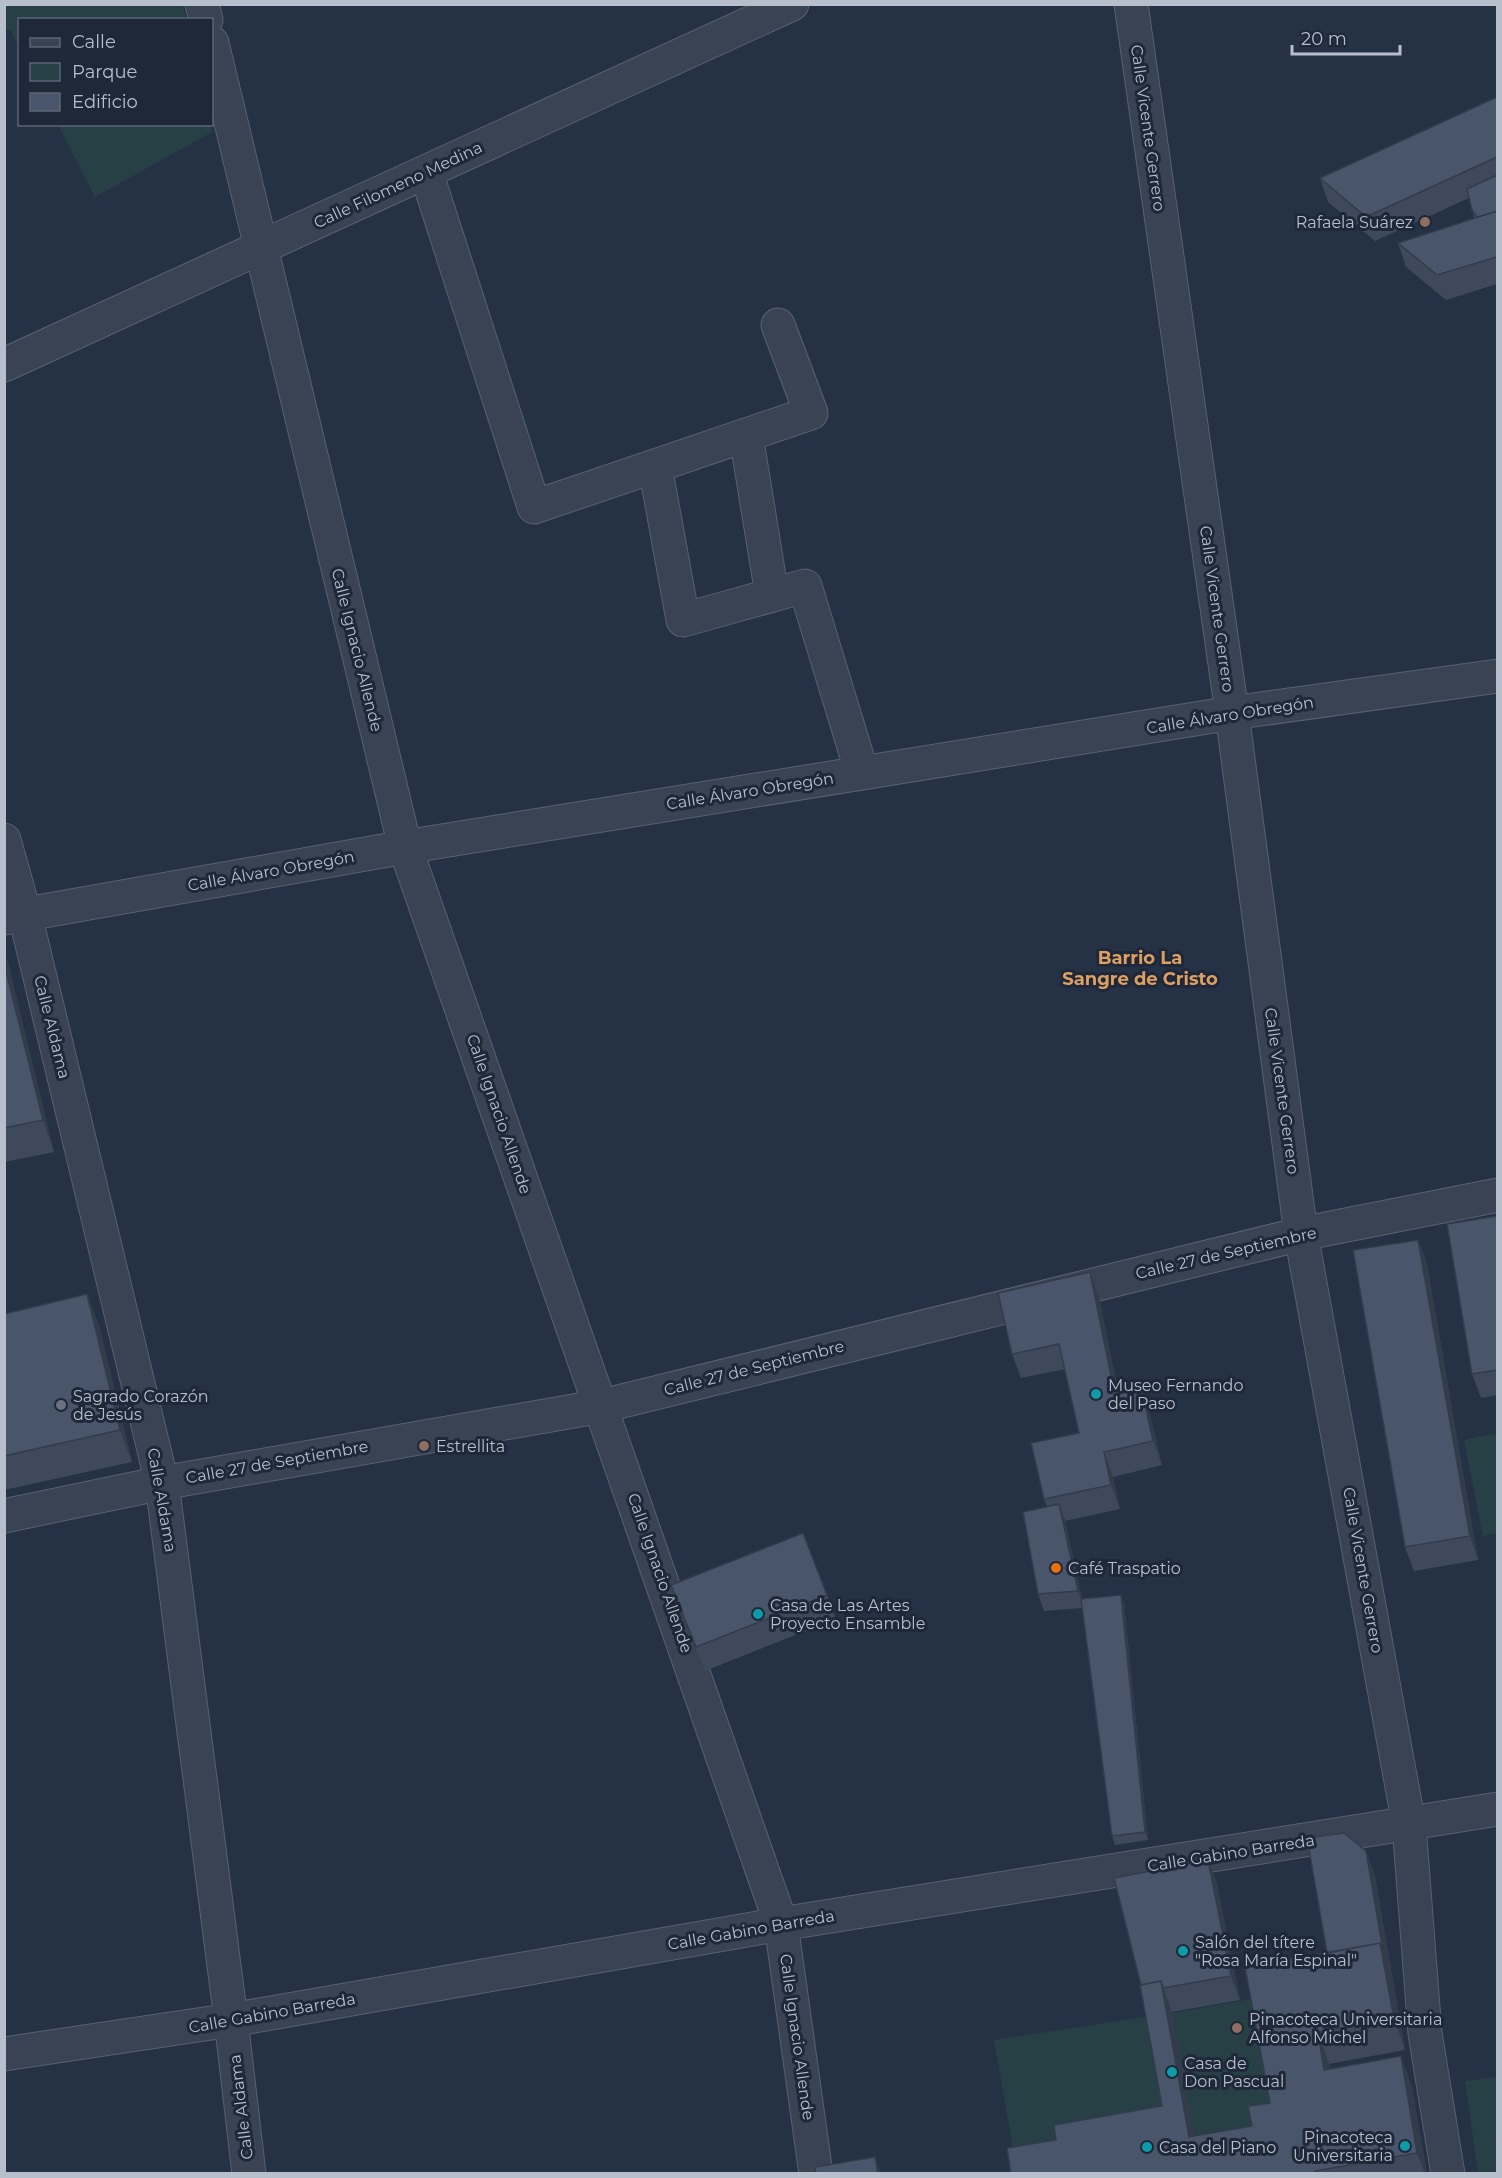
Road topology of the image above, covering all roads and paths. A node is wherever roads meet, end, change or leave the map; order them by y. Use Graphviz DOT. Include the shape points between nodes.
graph roads {
  1 [pos="792,4"];
  2 [pos="1131,4"];
  3 [pos="213,47"];
  4 [pos="426,172"];
  5 [pos="260,248"];
  6 [pos="778,326"];
  7 [pos="4,365"];
  8 [pos="746,435"];
  9 [pos="655,466"];
  10 [pos="772,595"];
  11 [pos="1497,676"];
  12 [pos="1232,714"];
  13 [pos="862,773"];
  14 [pos="4,840"];
  15 [pos="405,847"];
  16 [pos="14,917"];
  17 [pos="1497,1196"];
  18 [pos="1301,1234"];
  19 [pos="602,1406"];
  20 [pos="162,1483"];
  21 [pos="4,1516"];
  22 [pos="1497,1809"];
  23 [pos="1409,1825"];
  24 [pos="781,1924"];
  25 [pos="231,2020"];
  26 [pos="4,2054"];
  27 [pos="249,2174"];
  28 [pos="816,2174"];
  29 [pos="1448,2174"];
  1 -- 4 [label="street, Calle Filomeno Medina"];
  2 -- 12 [label="street, Calle Vicente Gerrero"];
  3 -- 5 [label="street, Calle Ignacio Allende"];
  4 -- 5 [label="street, Calle Filomeno Medina"];
  4 -- 9 [label="street" via="534,507"];
  5 -- 7 [label="street, Calle Filomeno Medina"];
  5 -- 15 [label="street, Calle Ignacio Allende"];
  6 -- 8 [label="street" via="811,413"];
  8 -- 9 [label="street"];
  8 -- 10 [label="street"];
  9 -- 10 [label="street" via="683,620"];
  10 -- 13 [label="street" via="805,586"];
  11 -- 12 [label="street, Calle Álvaro Obregón"];
  12 -- 13 [label="street, Calle Álvaro Obregón"];
  12 -- 18 [label="street, Calle Vicente Gerrero"];
  13 -- 15 [label="street, Calle Álvaro Obregón"];
  14 -- 16 [label="street, Calle Aldama"];
  15 -- 16 [label="street, Calle Álvaro Obregón"];
  15 -- 19 [label="street, Calle Ignacio Allende"];
  16 -- 20 [label="street, Calle Aldama"];
  17 -- 18 [label="street, Calle 27 de Septiembre"];
  18 -- 19 [label="street, Calle 27 de Septiembre"];
  18 -- 23 [label="street, Calle Vicente Gerrero"];
  19 -- 20 [label="street, Calle 27 de Septiembre"];
  19 -- 24 [label="street, Calle Ignacio Allende"];
  20 -- 21 [label="street, Calle 27 de Septiembre"];
  20 -- 25 [label="street, Calle Aldama"];
  22 -- 23 [label="street, Calle Gabino Barreda"];
  23 -- 24 [label="street, Calle Gabino Barreda"];
  23 -- 29 [label="street, Calle Vicente Gerrero" via="1425,2033"];
  24 -- 25 [label="street, Calle Gabino Barreda"];
  24 -- 28 [label="street, Calle Ignacio Allende"];
  25 -- 26 [label="street, Calle Gabino Barreda"];
  25 -- 27 [label="street, Calle Aldama"];
}
